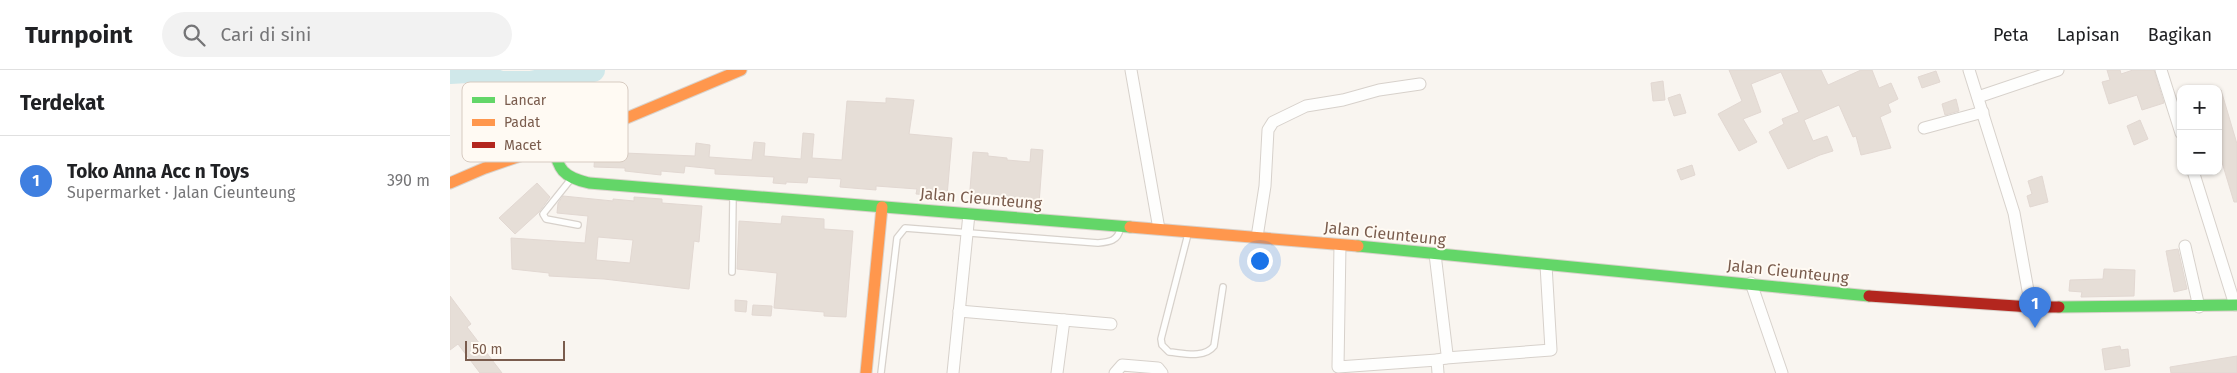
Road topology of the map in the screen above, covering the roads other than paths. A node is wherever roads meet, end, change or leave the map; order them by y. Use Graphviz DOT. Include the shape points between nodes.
graph roads {
  1 [pos="741,70"];
  2 [pos="1131,70"];
  3 [pos="1969,70"];
  4 [pos="2058,70"];
  5 [pos="2161,70"];
  6 [pos="1420,84"];
  7 [pos="1978,97"];
  8 [pos="1982,112"];
  9 [pos="628,117"];
  10 [pos="1924,128"];
  11 [pos="2180,130"];
  12 [pos="505,162"];
  13 [pos="556,162"];
  14 [pos="2194,175"];
  15 [pos="571,179"];
  16 [pos="450,183"];
  17 [pos="734,195"];
  18 [pos="882,206"];
  19 [pos="969,214"];
  20 [pos="578,225"];
  21 [pos="1120,226"];
  22 [pos="1159,229"];
  23 [pos="966,232"];
  24 [pos="1188,232"];
  25 [pos="1258,237"];
  26 [pos="1340,245"];
  27 [pos="2185,246"];
  28 [pos="1435,254"];
  29 [pos="1546,265"];
  30 [pos="732,272"];
  31 [pos="1751,283"];
  32 [pos="1223,287"];
  33 [pos="2236,305"];
  34 [pos="2031,307"];
  35 [pos="2199,307"];
  36 [pos="959,311"];
  37 [pos="1064,320"];
  38 [pos="1111,324"];
  39 [pos="1441,359"];
  40 [pos="866,373"];
  41 [pos="881,373"];
  42 [pos="953,373"];
  43 [pos="1057,373"];
  44 [pos="1115,373"];
  45 [pos="1162,373"];
  46 [pos="1438,373"];
  47 [pos="1782,373"];
  1 -- 9 [label="street"];
  2 -- 22 [label="street"];
  3 -- 7 [label="street"];
  4 -- 7 [label="street"];
  5 -- 11 [label="street"];
  6 -- 25 [label="street" via="1306,106 1273,122 1268,130"];
  7 -- 8 [label="street"];
  8 -- 10 [label="street"];
  8 -- 34 [label="street" via="2020,236"];
  12 -- 16 [label="street"];
  13 -- 15 [label="street" via="562,173"];
  14 -- 33 [label="street"];
  15 -- 17 [label="street, Jalan Cieunteung"];
  15 -- 20 [label="lane" via="543,214 546,219"];
  17 -- 18 [label="street, Jalan Cieunteung"];
  17 -- 30 [label="lane"];
  18 -- 19 [label="street, Jalan Cieunteung"];
  18 -- 40 [label="street"];
  19 -- 21 [label="street, Jalan Cieunteung"];
  19 -- 23 [label="street"];
  21 -- 22 [label="street, Jalan Cieunteung"];
  21 -- 23 [label="lane" via="1115,239 1098,243"];
  22 -- 24 [label="street, Jalan Cieunteung"];
  23 -- 36 [label="street"];
  23 -- 41 [label="lane" via="911,227 900,232"];
  24 -- 25 [label="street, Jalan Cieunteung"];
  24 -- 32 [label="lane" via="1161,339 1169,352 1205,354 1211,350"];
  25 -- 26 [label="street, Jalan Cieunteung"];
  26 -- 28 [label="street, Jalan Cieunteung"];
  26 -- 39 [label="street" via="1338,367"];
  27 -- 35 [label="street"];
  28 -- 29 [label="street, Jalan Cieunteung"];
  28 -- 39 [label="street"];
  29 -- 31 [label="street, Jalan Cieunteung"];
  29 -- 39 [label="street" via="1551,350"];
  31 -- 34 [label="street, Jalan Cieunteung" via="1826,292"];
  31 -- 47 [label="street"];
  33 -- 35 [label="street, Jalan Cieunteung"];
  34 -- 35 [label="street, Jalan Cieunteung"];
  36 -- 37 [label="street"];
  36 -- 42 [label="street"];
  37 -- 38 [label="street"];
  37 -- 43 [label="street"];
  39 -- 46 [label="street"];
  44 -- 45 [label="street" via="1122,365 1158,368"];
}
